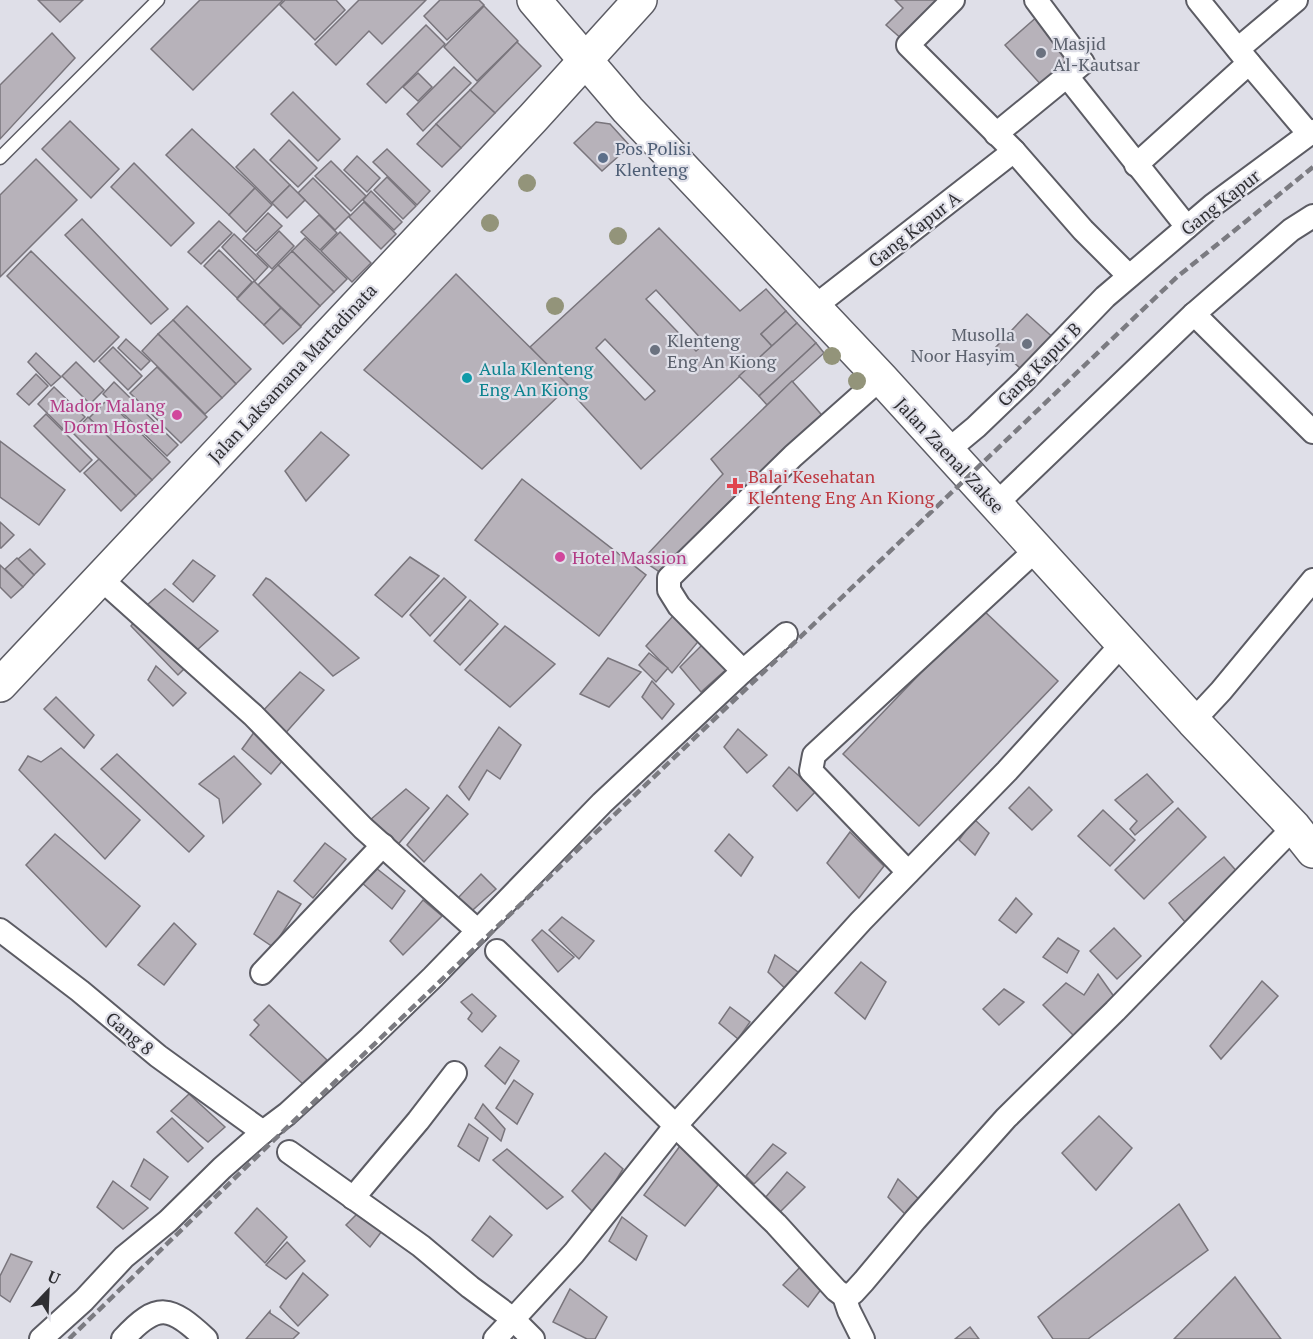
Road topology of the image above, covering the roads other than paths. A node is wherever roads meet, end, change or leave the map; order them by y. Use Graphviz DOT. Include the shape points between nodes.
graph roads {
  1 [pos="158,0"];
  2 [pos="534,0"];
  3 [pos="640,0"];
  4 [pos="953,0"];
  5 [pos="1036,0"];
  6 [pos="1198,0"];
  7 [pos="1296,0"];
  8 [pos="1243,56"];
  9 [pos="585,61"];
  10 [pos="1066,75"];
  11 [pos="1311,132"];
  12 [pos="996,134"];
  13 [pos="1014,152"];
  14 [pos="0,158"];
  15 [pos="1136,165"];
  16 [pos="1313,216"];
  17 [pos="1187,227"];
  18 [pos="1129,276"];
  19 [pos="814,307"];
  20 [pos="1194,314"];
  21 [pos="881,378"];
  22 [pos="1313,432"];
  23 [pos="946,451"];
  24 [pos="996,504"];
  25 [pos="1037,549"];
  26 [pos="99,578"];
  27 [pos="1313,580"];
  28 [pos="786,634"];
  29 [pos="1123,643"];
  30 [pos="743,671"];
  31 [pos="0,685"];
  32 [pos="1193,721"];
  33 [pos="1303,839"];
  34 [pos="383,845"];
  35 [pos="908,872"];
  36 [pos="0,930"];
  37 [pos="478,931"];
  38 [pos="497,951"];
  39 [pos="262,973"];
  40 [pos="455,1073"];
  41 [pos="676,1125"];
  42 [pos="263,1132"];
  43 [pos="289,1152"];
  44 [pos="353,1198"];
  45 [pos="844,1296"];
  46 [pos="512,1318"];
  47 [pos="41,1339"];
  48 [pos="123,1339"];
  49 [pos="206,1339"];
  50 [pos="495,1339"];
  51 [pos="533,1339"];
  52 [pos="863,1339"];
  1 -- 14 [label="lane"];
  2 -- 9 [label="main road, Jalan Zaenal Zakse"];
  3 -- 9 [label="main road, Jalan Laksamana Martadinata"];
  4 -- 12 [label="street" via="908,45"];
  5 -- 10 [label="street" via="1083,63"];
  6 -- 8 [label="street"];
  7 -- 8 [label="street"];
  8 -- 11 [label="street"];
  8 -- 15 [label="street"];
  9 -- 19 [label="main road, Jalan Zaenal Zakse"];
  9 -- 26 [label="main road, Jalan Laksamana Martadinata"];
  10 -- 12 [label="street"];
  10 -- 15 [label="street"];
  11 -- 17 [label="street, Gang Kapur"];
  12 -- 13 [label="street"];
  13 -- 18 [label="street"];
  13 -- 19 [label="street, Gang Kapur A"];
  15 -- 17 [label="street"];
  16 -- 20 [label="street" via="1291,230"];
  17 -- 18 [label="street, Gang Kapur"];
  18 -- 23 [label="street, Gang Kapur B" via="992,412"];
  19 -- 21 [label="main road, Jalan Zaenal Zakse"];
  20 -- 22 [label="street"];
  20 -- 24 [label="street"];
  21 -- 23 [label="main road, Jalan Zaenal Zakse"];
  21 -- 30 [label="street" via="793,456 669,579 669,590 679,606"];
  23 -- 24 [label="main road, Jalan Zaenal Zakse"];
  24 -- 25 [label="main road, Jalan Zaenal Zakse"];
  25 -- 29 [label="main road, Jalan Zaenal Zakse"];
  25 -- 35 [label="street" via="814,755 811,771"];
  26 -- 31 [label="main road, Jalan Laksamana Martadinata"];
  26 -- 34 [label="street" via="254,715"];
  27 -- 32 [label="street"];
  28 -- 30 [label="street"];
  29 -- 32 [label="main road, Jalan Zaenal Zakse"];
  29 -- 35 [label="street" via="1007,771"];
  30 -- 37 [label="street" via="602,803"];
  32 -- 33 [label="main road, Jalan Zaenal Zakse"];
  33 -- 45 [label="street" via="1107,1018 1006,1118 864,1281"];
  34 -- 37 [label="street"];
  34 -- 39 [label="street"];
  35 -- 41 [label="street"];
  36 -- 42 [label="street, Gang 8" via="158,1056"];
  37 -- 42 [label="street" via="370,1038"];
  38 -- 41 [label="street"];
  40 -- 44 [label="street"];
  41 -- 45 [label="street"];
  41 -- 46 [label="street" via="574,1253"];
  42 -- 47 [label="street" via="124,1257"];
  43 -- 44 [label="street"];
  44 -- 46 [label="street"];
  45 -- 52 [label="street"];
  46 -- 50 [label="street"];
  46 -- 51 [label="street"];
  48 -- 49 [label="street" via="137,1324 162,1311 187,1322"];
}
